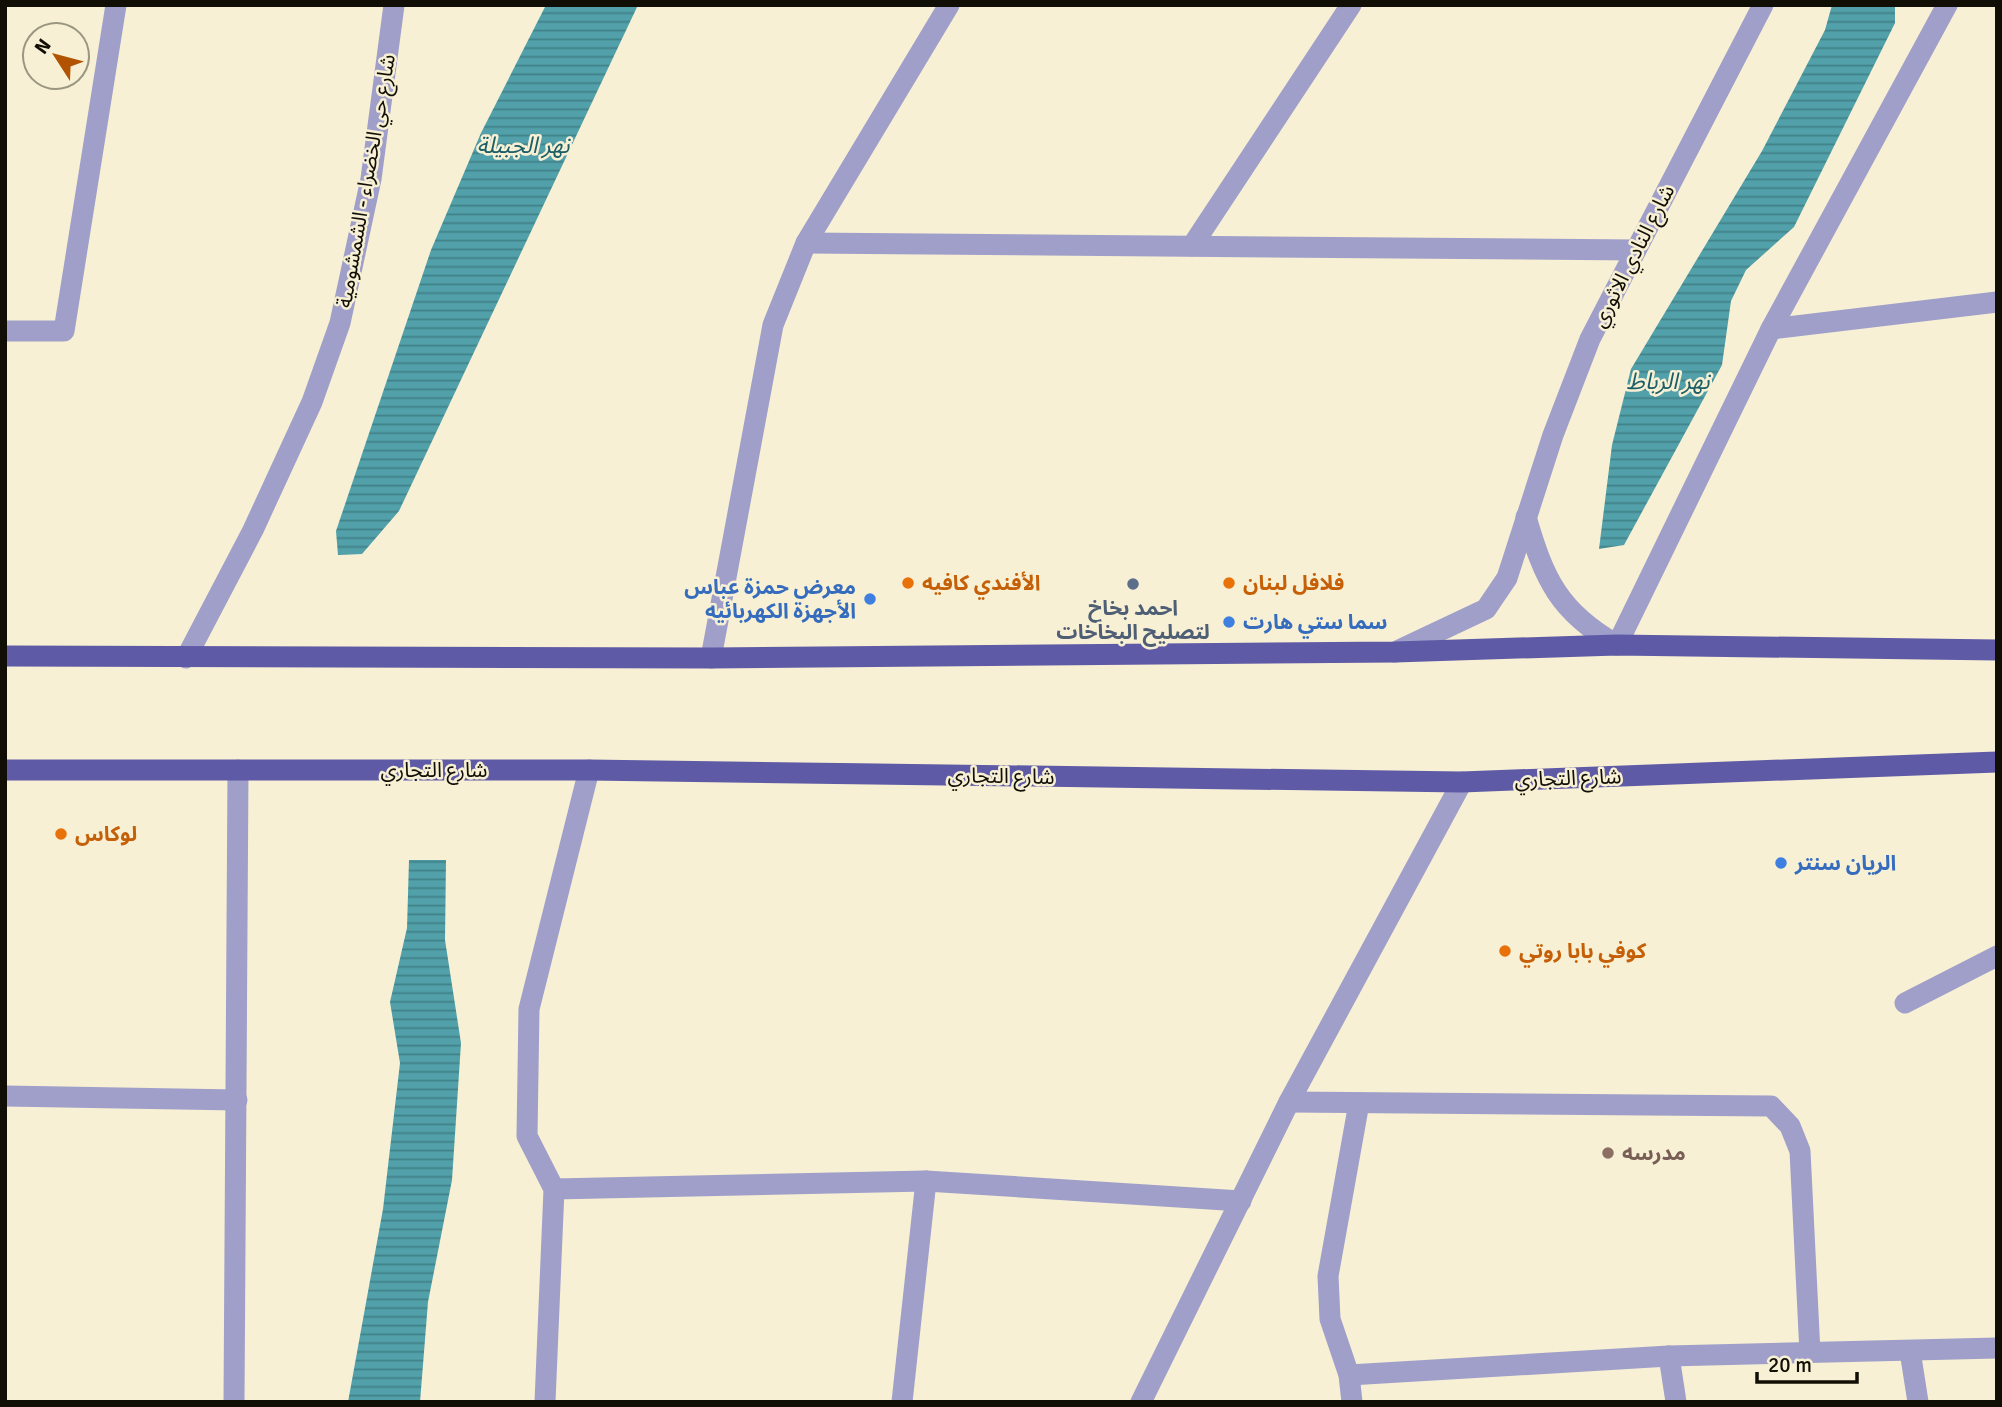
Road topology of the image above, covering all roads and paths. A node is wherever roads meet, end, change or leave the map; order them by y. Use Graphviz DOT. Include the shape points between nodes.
graph roads {
  1 [pos="116,5"];
  2 [pos="394,5"];
  3 [pos="949,5"];
  4 [pos="1351,5"];
  5 [pos="1763,5"];
  6 [pos="1947,5"];
  7 [pos="806,243"];
  8 [pos="1192,246"];
  9 [pos="1636,250"];
  10 [pos="1997,302"];
  11 [pos="1771,329"];
  12 [pos="5,331"];
  13 [pos="1526,517"];
  14 [pos="1617,645"];
  15 [pos="1997,650"];
  16 [pos="1395,652"];
  17 [pos="5,656"];
  18 [pos="186,658"];
  19 [pos="711,658"];
  20 [pos="1997,762"];
  21 [pos="5,770"];
  22 [pos="239,770"];
  23 [pos="589,770"];
  24 [pos="1462,782"];
  25 [pos="1997,956"];
  26 [pos="1905,1003"];
  27 [pos="5,1096"];
  28 [pos="237,1100"];
  29 [pos="1289,1102"];
  30 [pos="1359,1103"];
  31 [pos="926,1181"];
  32 [pos="554,1189"];
  33 [pos="1241,1201"];
  34 [pos="1997,1348"];
  35 [pos="1910,1351"];
  36 [pos="1810,1353"];
  37 [pos="1669,1356"];
  38 [pos="1349,1375"];
  39 [pos="234,1402"];
  40 [pos="545,1402"];
  41 [pos="901,1402"];
  42 [pos="1141,1402"];
  43 [pos="1352,1402"];
  44 [pos="1676,1402"];
  45 [pos="1918,1402"];
  1 -- 12 [label="street" via="64,331"];
  2 -- 18 [label="street, شارع حي الخضراء - الشمشومية" via="371,179 340,323 312,402 253,530"];
  3 -- 7 [label="street"];
  4 -- 8 [label="street"];
  5 -- 9 [label="street, شارع النادي الاثوري"];
  6 -- 11 [label="street"];
  7 -- 8 [label="street"];
  7 -- 19 [label="street" via="773,325"];
  8 -- 9 [label="street"];
  9 -- 13 [label="street, شارع النادي الاثوري" via="1590,338"];
  10 -- 11 [label="street"];
  11 -- 14 [label="street"];
  13 -- 14 [label="street" via="1539,560 1565,606 1592,631"];
  13 -- 16 [label="street, شارع النادي الاثوري" via="1507,578 1486,608"];
  14 -- 15 [label="main road"];
  14 -- 16 [label="main road"];
  16 -- 19 [label="main road"];
  17 -- 18 [label="main road"];
  18 -- 19 [label="main road"];
  20 -- 24 [label="main road, شارع التجاري"];
  21 -- 22 [label="main road, شارع التجاري"];
  22 -- 23 [label="main road, شارع التجاري"];
  22 -- 28 [label="street"];
  23 -- 24 [label="main road, شارع التجاري"];
  23 -- 32 [label="street" via="529,1009 527,1136"];
  24 -- 29 [label="street"];
  25 -- 26 [label="street"];
  27 -- 28 [label="street"];
  28 -- 39 [label="street"];
  29 -- 30 [label="street"];
  29 -- 33 [label="street"];
  30 -- 36 [label="street" via="1770,1107 1790,1126 1800,1151"];
  30 -- 38 [label="street" via="1328,1276 1330,1320"];
  31 -- 32 [label="street"];
  31 -- 33 [label="street"];
  31 -- 41 [label="street"];
  32 -- 40 [label="street"];
  33 -- 42 [label="street"];
  34 -- 35 [label="street"];
  35 -- 36 [label="street"];
  35 -- 45 [label="street"];
  36 -- 37 [label="street"];
  37 -- 38 [label="street"];
  37 -- 44 [label="street"];
  38 -- 43 [label="street"];
}
